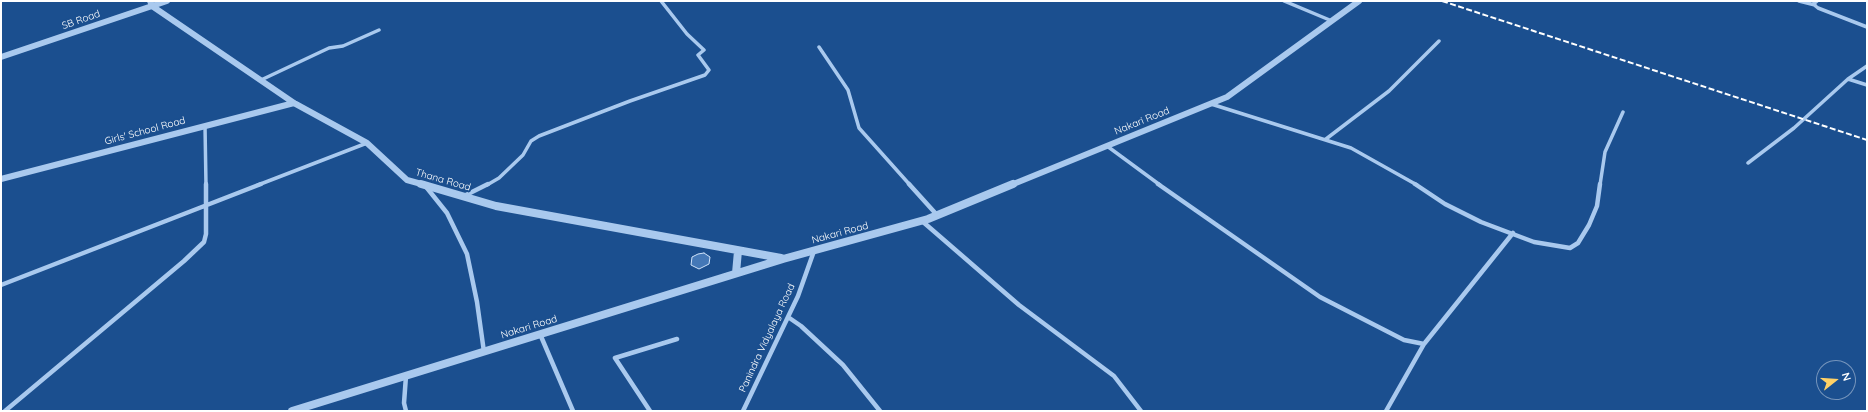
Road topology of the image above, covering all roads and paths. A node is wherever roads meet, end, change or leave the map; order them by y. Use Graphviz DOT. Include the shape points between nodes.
graph roads {
  1 [pos="167,1"];
  2 [pos="661,1"];
  3 [pos="1284,1"];
  4 [pos="1359,1"];
  5 [pos="1799,1"];
  6 [pos="1817,1"];
  7 [pos="151,3"];
  8 [pos="1815,5"];
  9 [pos="1332,21"];
  10 [pos="1867,26"];
  11 [pos="379,30"];
  12 [pos="1439,41"];
  13 [pos="819,48"];
  14 [pos="1,57"];
  15 [pos="1867,66"];
  16 [pos="1848,79"];
  17 [pos="261,80"];
  18 [pos="1867,85"];
  19 [pos="294,103"];
  20 [pos="1211,104"];
  21 [pos="1623,112"];
  22 [pos="205,126"];
  23 [pos="1326,139"];
  24 [pos="367,143"];
  25 [pos="1107,146"];
  26 [pos="1748,163"];
  27 [pos="1,179"];
  28 [pos="426,186"];
  29 [pos="463,196"];
  30 [pos="207,205"];
  31 [pos="937,215"];
  32 [pos="922,221"];
  33 [pos="1513,233"];
  34 [pos="814,250"];
  35 [pos="738,251"];
  36 [pos="783,259"];
  37 [pos="736,274"];
  38 [pos="1,285"];
  39 [pos="788,317"];
  40 [pos="540,334"];
  41 [pos="676,339"];
  42 [pos="1424,344"];
  43 [pos="484,352"];
  44 [pos="406,376"];
  45 [pos="4,411"];
  46 [pos="292,411"];
  47 [pos="406,411"];
  48 [pos="573,411"];
  49 [pos="650,411"];
  50 [pos="743,411"];
  51 [pos="880,411"];
  52 [pos="1141,411"];
  53 [pos="1386,411"];
  1 -- 7 [label="street, SB Road"];
  2 -- 29 [label="street" via="687,34 704,50 698,55 709,70 706,75 539,136 531,141 522,155 499,178"];
  3 -- 9 [label="street"];
  4 -- 9 [label="street, Nakari Road"];
  5 -- 8 [label="street"];
  6 -- 8 [label="street"];
  7 -- 14 [label="street, SB Road"];
  7 -- 17 [label="street, Thana Road"];
  8 -- 10 [label="street"];
  9 -- 20 [label="street, Nakari Road" via="1227,97"];
  11 -- 17 [label="street" via="343,46 329,48"];
  12 -- 23 [label="street" via="1389,91"];
  13 -- 31 [label="street" via="848,90 854,103 859,128"];
  15 -- 16 [label="street"];
  16 -- 18 [label="street"];
  16 -- 26 [label="street" via="1794,128"];
  17 -- 19 [label="street, Thana Road"];
  19 -- 22 [label="street, Girls' School Road"];
  19 -- 24 [label="street, Thana Road"];
  20 -- 23 [label="street"];
  20 -- 25 [label="street, Nakari Road"];
  21 -- 33 [label="street" via="1605,152 1597,206 1578,242 1570,248 1534,242"];
  22 -- 27 [label="street, Girls' School Road"];
  22 -- 30 [label="street"];
  23 -- 33 [label="street" via="1351,148 1481,222"];
  24 -- 28 [label="street, Thana Road" via="407,180"];
  24 -- 30 [label="street"];
  25 -- 31 [label="street, Nakari Road"];
  25 -- 42 [label="street" via="1320,297 1404,340"];
  28 -- 29 [label="street, Thana Road"];
  28 -- 43 [label="street" via="447,213 467,254"];
  29 -- 35 [label="street, Thana Road" via="496,206"];
  30 -- 38 [label="street"];
  30 -- 45 [label="street" via="204,242"];
  31 -- 32 [label="street, Nakari Road"];
  32 -- 34 [label="street, Nakari Road"];
  32 -- 52 [label="street" via="1008,296 1114,376"];
  33 -- 42 [label="street"];
  34 -- 36 [label="street, Nakari Road"];
  34 -- 39 [label="street, Panindra Vidyalaya Road"];
  35 -- 36 [label="street, Thana Road"];
  35 -- 37 [label="street"];
  36 -- 37 [label="street, Nakari Road"];
  37 -- 40 [label="street, Nakari Road"];
  39 -- 50 [label="street, Panindra Vidyalaya Road"];
  39 -- 51 [label="street" via="843,365"];
  40 -- 43 [label="street, Nakari Road"];
  40 -- 48 [label="street"];
  41 -- 49 [label="street" via="615,358"];
  42 -- 53 [label="street"];
  43 -- 44 [label="street, Nakari Road"];
  44 -- 46 [label="street, Nakari Road"];
  44 -- 47 [label="street"];
}
